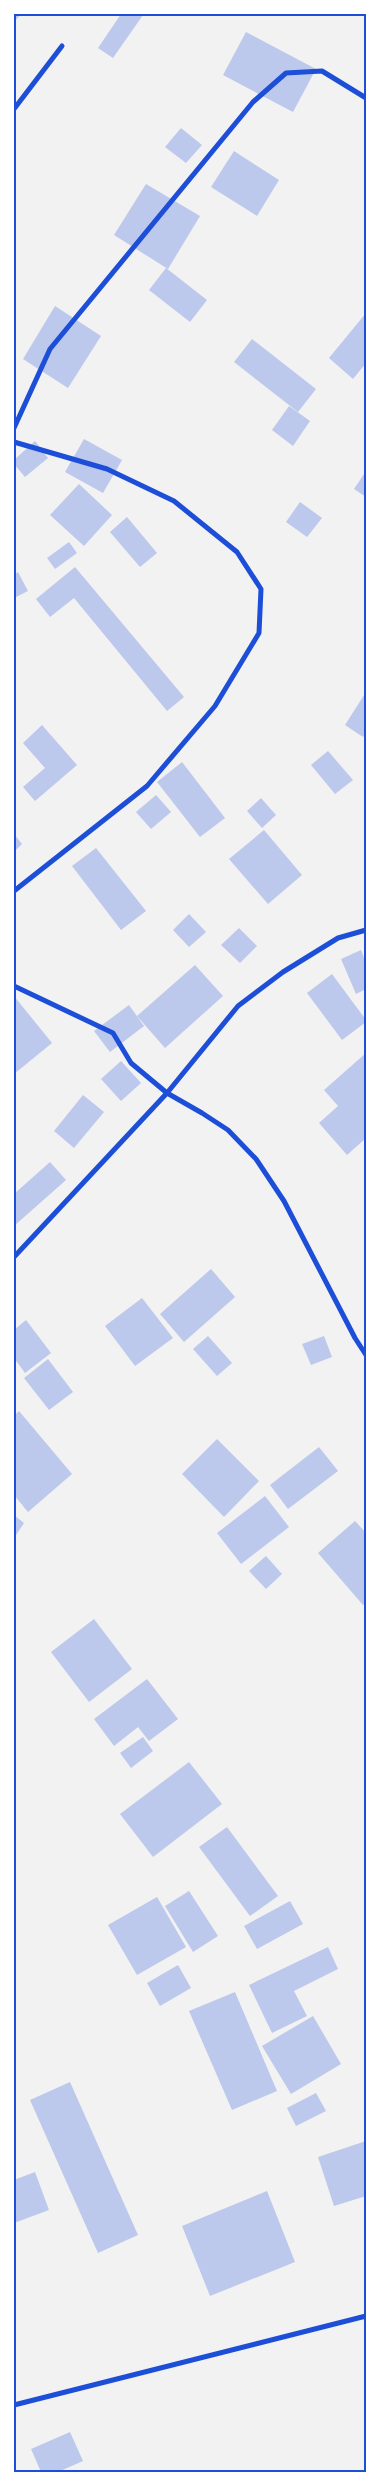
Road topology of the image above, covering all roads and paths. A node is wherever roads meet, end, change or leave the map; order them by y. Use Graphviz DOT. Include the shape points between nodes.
graph roads {
  1 [pos="62,46"];
  2 [pos="366,98"];
  3 [pos="14,109"];
  4 [pos="14,428"];
  5 [pos="14,442"];
  6 [pos="14,891"];
  7 [pos="366,930"];
  8 [pos="14,986"];
  9 [pos="167,1093"];
  10 [pos="14,1257"];
  11 [pos="366,1355"];
  12 [pos="366,2316"];
  13 [pos="14,2405"];
  1 -- 3 [label="street"];
  2 -- 4 [label="street" via="322,71 286,73 253,102 50,349"];
  5 -- 6 [label="street" via="107,469 174,500 237,552 261,589 259,633 215,706 147,786"];
  7 -- 9 [label="street" via="338,938 283,972 238,1006"];
  8 -- 9 [label="street" via="113,1033 132,1063"];
  9 -- 10 [label="street"];
  9 -- 11 [label="street" via="228,1130 256,1159 284,1201"];
  12 -- 13 [label="street"];
}
